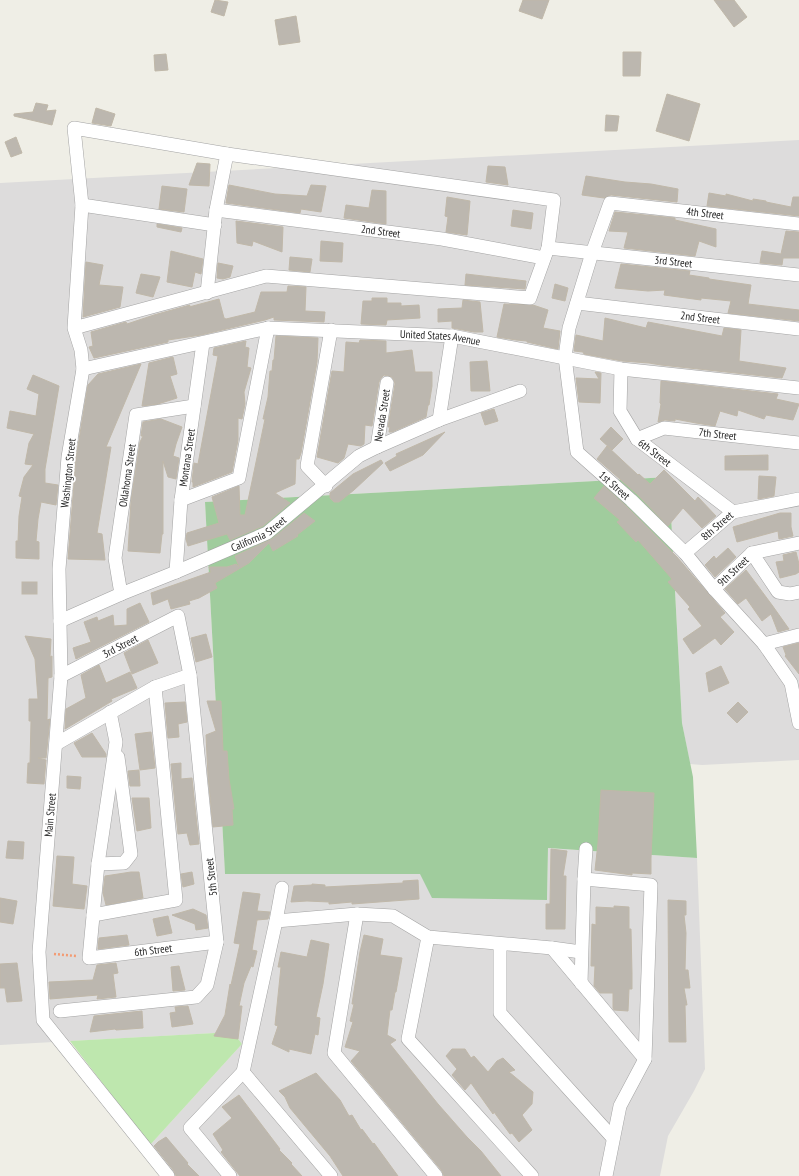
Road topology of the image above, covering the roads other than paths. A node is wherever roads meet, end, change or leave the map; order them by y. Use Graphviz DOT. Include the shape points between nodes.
graph roads {
  1 [pos="227,154"];
  2 [pos="610,202"];
  3 [pos="82,205"];
  4 [pos="216,210"];
  5 [pos="799,224"];
  6 [pos="215,225"];
  7 [pos="546,253"];
  8 [pos="592,253"];
  9 [pos="799,275"];
  10 [pos="207,293"];
  11 [pos="577,303"];
  12 [pos="74,328"];
  13 [pos="268,328"];
  14 [pos="799,329"];
  15 [pos="331,330"];
  16 [pos="452,336"];
  17 [pos="203,343"];
  18 [pos="565,358"];
  19 [pos="83,369"];
  20 [pos="620,369"];
  21 [pos="387,383"];
  22 [pos="799,388"];
  23 [pos="520,391"];
  24 [pos="194,406"];
  25 [pos="439,420"];
  26 [pos="637,439"];
  27 [pos="799,443"];
  28 [pos="377,447"];
  29 [pos="326,486"];
  30 [pos="799,499"];
  31 [pos="181,500"];
  32 [pos="732,512"];
  33 [pos="799,543"];
  34 [pos="686,553"];
  35 [pos="752,553"];
  36 [pos="176,572"];
  37 [pos="714,589"];
  38 [pos="799,592"];
  39 [pos="121,594"];
  40 [pos="178,616"];
  41 [pos="60,621"];
  42 [pos="799,635"];
  43 [pos="764,644"];
  44 [pos="190,675"];
  45 [pos="61,676"];
  46 [pos="795,682"];
  47 [pos="155,688"];
  48 [pos="110,712"];
  49 [pos="799,723"];
  50 [pos="116,742"];
  51 [pos="56,744"];
  52 [pos="586,849"];
  53 [pos="98,864"];
  54 [pos="584,879"];
  55 [pos="282,888"];
  56 [pos="93,914"];
  57 [pos="357,914"];
  58 [pos="276,921"];
  59 [pos="428,937"];
  60 [pos="217,942"];
  61 [pos="500,944"];
  62 [pos="552,948"];
  63 [pos="581,952"];
  64 [pos="581,983"];
  65 [pos="60,1010"];
  66 [pos="645,1059"];
  67 [pos="243,1072"];
  68 [pos="613,1138"];
  69 [pos="168,1176"];
  70 [pos="230,1176"];
  71 [pos="331,1176"];
  72 [pos="436,1176"];
  73 [pos="532,1176"];
  74 [pos="606,1176"];
  1 -- 3 [label="street" via="74,128"];
  1 -- 4 [label="street"];
  1 -- 7 [label="street" via="554,200"];
  2 -- 5 [label="street, 4th Street"];
  2 -- 8 [label="street, 1st Street"];
  3 -- 6 [label="street"];
  3 -- 12 [label="street"];
  4 -- 6 [label="street"];
  4 -- 7 [label="street, 2nd Street"];
  6 -- 10 [label="street"];
  7 -- 8 [label="street, 3rd Street"];
  7 -- 10 [label="street" via="530,298 266,276"];
  8 -- 9 [label="street, 3rd Street"];
  8 -- 11 [label="street, 1st Street"];
  10 -- 12 [label="street"];
  11 -- 14 [label="street, 2nd Street"];
  11 -- 18 [label="street, 1st Street" via="569,328"];
  12 -- 19 [label="street, Washington Street" via="81,350"];
  13 -- 15 [label="street, United States Avenue"];
  13 -- 17 [label="street, United States Avenue"];
  13 -- 31 [label="street" via="240,478"];
  15 -- 16 [label="street, United States Avenue"];
  15 -- 29 [label="street" via="307,466"];
  16 -- 18 [label="street, United States Avenue"];
  16 -- 25 [label="street"];
  17 -- 19 [label="street, United States Avenue"];
  17 -- 24 [label="street, Montana Street"];
  18 -- 20 [label="street, United States Avenue"];
  18 -- 34 [label="street, 1st Street" via="577,452"];
  19 -- 41 [label="street, Washington Street" via="68,457 58,569"];
  20 -- 22 [label="street, United States Avenue"];
  20 -- 26 [label="street, 6th Street" via="620,411"];
  21 -- 28 [label="street, Nevada Street"];
  23 -- 25 [label="street, California Street"];
  24 -- 31 [label="street, Montana Street"];
  24 -- 39 [label="street, Oklahoma Street" via="136,415 115,558"];
  25 -- 28 [label="street, California Street"];
  26 -- 27 [label="street, 7th Street" via="664,428"];
  26 -- 32 [label="street, 6th Street"];
  28 -- 29 [label="street, California Street" via="360,456"];
  29 -- 36 [label="street, California Street" via="267,533"];
  30 -- 32 [label="street, 8th Street"];
  31 -- 36 [label="street, Montana Street"];
  32 -- 34 [label="street, 8th Street"];
  33 -- 35 [label="street, 9th Street"];
  34 -- 37 [label="street, 1st Street"];
  35 -- 37 [label="street, 9th Street"];
  35 -- 38 [label="street" via="778,592"];
  36 -- 39 [label="street, California Street"];
  37 -- 43 [label="street, 1st Street"];
  39 -- 41 [label="street, California Street"];
  40 -- 44 [label="street, 5th Street"];
  40 -- 45 [label="street, 3rd Street"];
  41 -- 45 [label="street, Main Street"];
  42 -- 43 [label="street"];
  43 -- 46 [label="street, 1st Street"];
  44 -- 47 [label="street"];
  44 -- 60 [label="street, 5th Street"];
  45 -- 51 [label="street, Main Street"];
  46 -- 49 [label="street, 1st Street"];
  47 -- 48 [label="street"];
  47 -- 56 [label="street" via="176,900"];
  48 -- 50 [label="street"];
  48 -- 51 [label="street"];
  50 -- 53 [label="street"];
  50 -- 53 [label="street" via="131,854 124,863"];
  51 -- 69 [label="street, Main Street" via="39,952 43,1020"];
  52 -- 54 [label="street"];
  53 -- 56 [label="street"];
  54 -- 63 [label="street"];
  54 -- 66 [label="street" via="651,885"];
  55 -- 58 [label="street"];
  56 -- 60 [label="street, 6th Street" via="89,958"];
  57 -- 58 [label="street"];
  57 -- 59 [label="street" via="393,916"];
  57 -- 72 [label="street" via="334,1053"];
  58 -- 67 [label="street"];
  59 -- 61 [label="street"];
  59 -- 73 [label="street" via="408,1039"];
  60 -- 65 [label="street, 5th Street" via="207,985 196,997"];
  61 -- 62 [label="street"];
  61 -- 68 [label="street" via="500,1013"];
  62 -- 63 [label="street"];
  62 -- 64 [label="street"];
  63 -- 64 [label="street"];
  64 -- 66 [label="street"];
  66 -- 68 [label="street" via="620,1106"];
  67 -- 70 [label="street" via="190,1128"];
  67 -- 71 [label="street"];
  68 -- 74 [label="street"];
}
